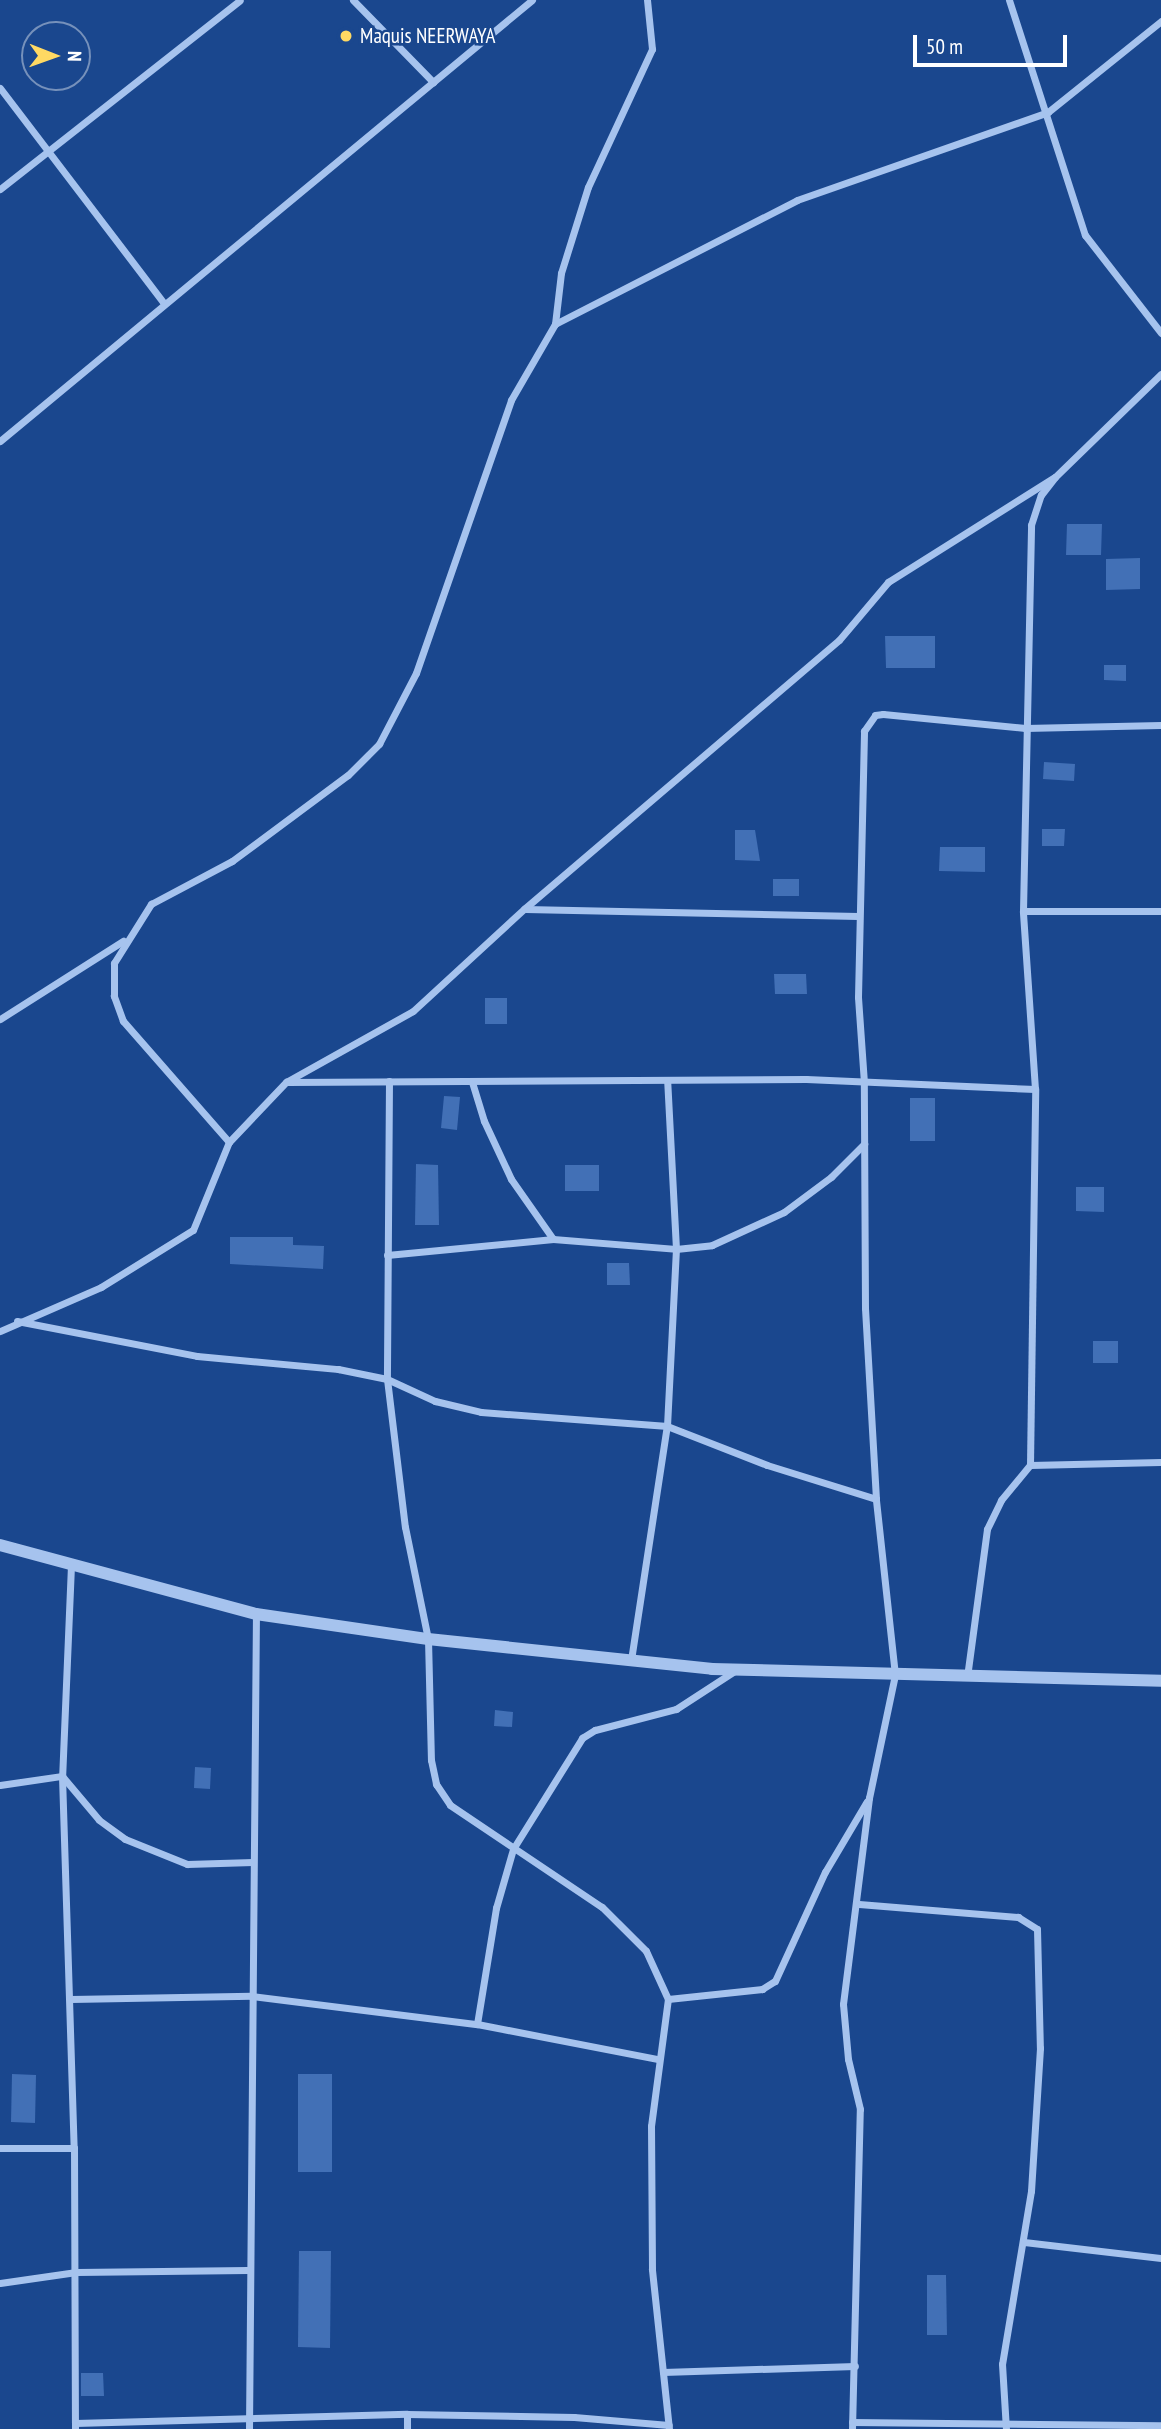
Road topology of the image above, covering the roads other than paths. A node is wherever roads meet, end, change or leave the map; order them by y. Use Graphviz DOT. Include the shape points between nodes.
graph roads {
  1 [pos="240,0"];
  2 [pos="354,0"];
  3 [pos="532,0"];
  4 [pos="647,0"];
  5 [pos="1009,0"];
  6 [pos="1161,21"];
  7 [pos="433,82"];
  8 [pos="0,88"];
  9 [pos="1048,112"];
  10 [pos="48,149"];
  11 [pos="0,189"];
  12 [pos="164,303"];
  13 [pos="555,324"];
  14 [pos="1161,333"];
  15 [pos="1161,374"];
  16 [pos="0,442"];
  17 [pos="1055,477"];
  18 [pos="1161,725"];
  19 [pos="1025,728"];
  20 [pos="524,909"];
  21 [pos="1023,911"];
  22 [pos="1161,911"];
  23 [pos="858,916"];
  24 [pos="124,942"];
  25 [pos="0,1019"];
  26 [pos="667,1080"];
  27 [pos="286,1082"];
  28 [pos="389,1082"];
  29 [pos="472,1082"];
  30 [pos="864,1083"];
  31 [pos="1035,1089"];
  32 [pos="229,1142"];
  33 [pos="864,1144"];
  34 [pos="554,1239"];
  35 [pos="676,1249"];
  36 [pos="387,1255"];
  37 [pos="17,1321"];
  38 [pos="0,1331"];
  39 [pos="387,1379"];
  40 [pos="667,1426"];
  41 [pos="1161,1462"];
  42 [pos="1030,1465"];
  43 [pos="876,1499"];
  44 [pos="0,1545"];
  45 [pos="71,1565"];
  46 [pos="256,1614"];
  47 [pos="428,1639"];
  48 [pos="631,1660"];
  49 [pos="736,1670"];
  50 [pos="895,1675"];
  51 [pos="967,1678"];
  52 [pos="1161,1681"];
  53 [pos="62,1776"];
  54 [pos="0,1785"];
  55 [pos="869,1798"];
  56 [pos="513,1849"];
  57 [pos="253,1862"];
  58 [pos="859,1904"];
  59 [pos="251,1996"];
  60 [pos="71,1999"];
  61 [pos="668,1999"];
  62 [pos="477,2024"];
  63 [pos="657,2059"];
  64 [pos="0,2148"];
  65 [pos="74,2148"];
  66 [pos="1024,2242"];
  67 [pos="1161,2258"];
  68 [pos="248,2270"];
  69 [pos="76,2272"];
  70 [pos="0,2283"];
  71 [pos="855,2366"];
  72 [pos="663,2372"];
  73 [pos="407,2414"];
  74 [pos="249,2417"];
  75 [pos="1006,2425"];
  76 [pos="1161,2425"];
  77 [pos="75,2426"];
  78 [pos="852,2426"];
  79 [pos="669,2427"];
  80 [pos="248,2429"];
  81 [pos="407,2429"];
  1 -- 10 [label="street"];
  2 -- 7 [label="street"];
  3 -- 7 [label="street"];
  4 -- 13 [label="street" via="652,49 588,187 561,273"];
  5 -- 9 [label="street"];
  6 -- 9 [label="street"];
  7 -- 12 [label="street"];
  8 -- 10 [label="street"];
  9 -- 13 [label="street" via="797,200"];
  9 -- 14 [label="street" via="1086,235"];
  10 -- 11 [label="street"];
  10 -- 12 [label="street"];
  12 -- 16 [label="street"];
  13 -- 24 [label="street" via="512,400 416,673 379,744 348,775 232,861 151,904"];
  15 -- 17 [label="street"];
  17 -- 19 [label="street" via="1041,495 1031,525"];
  17 -- 20 [label="street" via="888,582 839,640"];
  18 -- 19 [label="street"];
  19 -- 21 [label="street"];
  19 -- 23 [label="street" via="883,714 869,721 862,744"];
  20 -- 23 [label="street"];
  20 -- 27 [label="street" via="413,1011"];
  21 -- 22 [label="street"];
  21 -- 31 [label="street"];
  23 -- 30 [label="street"];
  24 -- 25 [label="street"];
  24 -- 32 [label="street" via="114,963 114,996 123,1021"];
  26 -- 29 [label="street"];
  26 -- 30 [label="street"];
  26 -- 35 [label="street"];
  27 -- 28 [label="street"];
  27 -- 32 [label="street"];
  28 -- 29 [label="street"];
  28 -- 36 [label="street"];
  29 -- 34 [label="street" via="511,1179"];
  30 -- 31 [label="street"];
  30 -- 33 [label="street"];
  31 -- 42 [label="street"];
  32 -- 37 [label="street" via="193,1230 101,1287"];
  33 -- 35 [label="street" via="831,1177 784,1212 712,1245"];
  33 -- 43 [label="street" via="864,1308"];
  34 -- 35 [label="street"];
  34 -- 36 [label="street"];
  35 -- 40 [label="street"];
  36 -- 39 [label="street"];
  37 -- 38 [label="street"];
  37 -- 39 [label="street" via="197,1356 338,1369"];
  39 -- 40 [label="street" via="435,1401 481,1412"];
  39 -- 47 [label="street" via="405,1527"];
  40 -- 43 [label="street" via="767,1465"];
  40 -- 48 [label="street"];
  41 -- 42 [label="street"];
  42 -- 51 [label="street" via="1000,1500 987,1529"];
  43 -- 50 [label="street"];
  44 -- 45 [label="street"];
  45 -- 46 [label="street"];
  45 -- 53 [label="street"];
  46 -- 47 [label="street"];
  46 -- 57 [label="street"];
  47 -- 48 [label="street"];
  47 -- 56 [label="street" via="431,1760 436,1784 450,1805"];
  48 -- 49 [label="street"];
  49 -- 50 [label="street"];
  49 -- 56 [label="street" via="677,1709 595,1730 582,1738"];
  50 -- 51 [label="street"];
  50 -- 55 [label="street"];
  51 -- 52 [label="street"];
  53 -- 54 [label="street"];
  53 -- 57 [label="street" via="99,1820 147,1849 187,1864"];
  53 -- 60 [label="street"];
  55 -- 58 [label="street"];
  55 -- 61 [label="street" via="825,1872 775,1981 762,1989"];
  56 -- 61 [label="street" via="602,1907 646,1951"];
  56 -- 62 [label="street" via="496,1908"];
  57 -- 59 [label="street"];
  58 -- 66 [label="street" via="1018,1917 1037,1929 1040,2048"];
  58 -- 71 [label="street" via="843,2004 848,2059 860,2109"];
  59 -- 60 [label="street"];
  59 -- 62 [label="street"];
  59 -- 68 [label="street"];
  60 -- 65 [label="street"];
  61 -- 63 [label="street"];
  62 -- 63 [label="street"];
  63 -- 72 [label="street" via="651,2126 652,2269"];
  64 -- 65 [label="street"];
  65 -- 69 [label="street"];
  66 -- 67 [label="street"];
  66 -- 75 [label="street" via="1002,2364"];
  68 -- 69 [label="street"];
  68 -- 74 [label="street"];
  69 -- 70 [label="street"];
  69 -- 77 [label="street"];
  71 -- 72 [label="street"];
  71 -- 78 [label="street"];
  72 -- 79 [label="street"];
  73 -- 74 [label="street"];
  73 -- 79 [label="street" via="574,2417"];
  73 -- 81 [label="street"];
  74 -- 77 [label="street"];
  74 -- 80 [label="street"];
  75 -- 76 [label="street"];
  75 -- 78 [label="street"];
}
